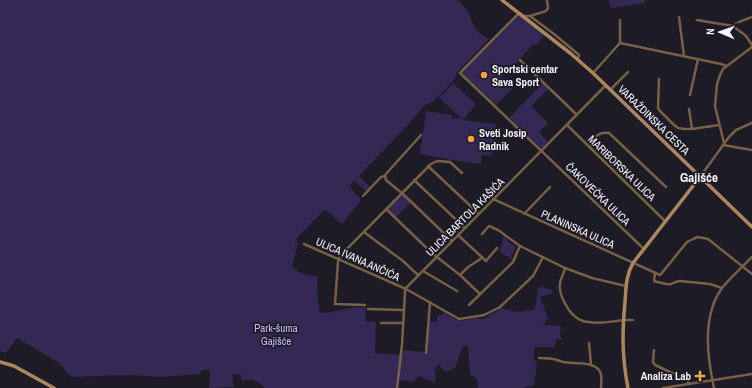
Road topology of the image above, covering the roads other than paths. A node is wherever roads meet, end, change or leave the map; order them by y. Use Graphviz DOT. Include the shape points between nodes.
graph roads {
  1 [pos="502,0"];
  2 [pos="547,0"];
  3 [pos="519,13"];
  4 [pos="523,16"];
  5 [pos="530,16"];
  6 [pos="679,17"];
  7 [pos="752,17"];
  8 [pos="620,20"];
  9 [pos="697,20"];
  10 [pos="733,26"];
  11 [pos="620,43"];
  12 [pos="752,46"];
  13 [pos="684,56"];
  14 [pos="578,59"];
  15 [pos="698,59"];
  16 [pos="520,60"];
  17 [pos="727,66"];
  18 [pos="628,72"];
  19 [pos="593,73"];
  20 [pos="659,79"];
  21 [pos="606,85"];
  22 [pos="610,90"];
  23 [pos="690,95"];
  24 [pos="689,109"];
  25 [pos="577,115"];
  26 [pos="752,123"];
  27 [pos="567,125"];
  28 [pos="719,125"];
  29 [pos="692,129"];
  30 [pos="420,135"];
  31 [pos="724,144"];
  32 [pos="590,148"];
  33 [pos="752,150"];
  34 [pos="542,151"];
  35 [pos="428,166"];
  36 [pos="462,173"];
  37 [pos="385,176"];
  38 [pos="700,177"];
  39 [pos="414,180"];
  40 [pos="550,187"];
  41 [pos="666,187"];
  42 [pos="402,193"];
  43 [pos="363,196"];
  44 [pos="493,200"];
  45 [pos="386,210"];
  46 [pos="479,214"];
  47 [pos="524,214"];
  48 [pos="665,221"];
  49 [pos="752,227"];
  50 [pos="466,228"];
  51 [pos="364,232"];
  52 [pos="482,234"];
  53 [pos="458,235"];
  54 [pos="452,241"];
  55 [pos="304,244"];
  56 [pos="520,246"];
  57 [pos="497,248"];
  58 [pos="644,249"];
  59 [pos="437,257"];
  60 [pos="482,257"];
  61 [pos="543,257"];
  62 [pos="752,257"];
  63 [pos="339,259"];
  64 [pos="633,263"];
  65 [pos="742,267"];
  66 [pos="565,268"];
  67 [pos="423,271"];
  68 [pos="655,273"];
  69 [pos="460,274"];
  70 [pos="752,274"];
  71 [pos="418,275"];
  72 [pos="626,286"];
  73 [pos="722,288"];
  74 [pos="406,289"];
  75 [pos="457,291"];
  76 [pos="480,294"];
  77 [pos="430,302"];
  78 [pos="365,305"];
  79 [pos="469,305"];
  80 [pos="368,309"];
  81 [pos="404,310"];
  82 [pos="623,320"];
  83 [pos="633,320"];
  84 [pos="381,323"];
  85 [pos="403,323"];
  86 [pos="589,343"];
  87 [pos="654,350"];
  88 [pos="426,353"];
  89 [pos="539,358"];
  90 [pos="0,362"];
  91 [pos="591,365"];
  92 [pos="752,374"];
  93 [pos="712,380"];
  94 [pos="690,384"];
  95 [pos="54,388"];
  96 [pos="397,388"];
  97 [pos="601,388"];
  98 [pos="628,388"];
  99 [pos="663,388"];
  100 [pos="714,388"];
  1 -- 3 [label="main road, VARAŽDINSKA CESTA"];
  2 -- 5 [label="street" via="546,11"];
  3 -- 4 [label="main road, VARAŽDINSKA CESTA"];
  3 -- 34 [label="street, ČAKOVEČKA ULICA" via="460,73"];
  4 -- 5 [label="street"];
  4 -- 14 [label="main road, VARAŽDINSKA CESTA"];
  5 -- 14 [label="street, VARAŽDINSKA CESTA" via="579,55"];
  6 -- 13 [label="street"];
  7 -- 10 [label="street"];
  8 -- 11 [label="street"];
  9 -- 10 [label="street"];
  10 -- 12 [label="street" via="746,36"];
  11 -- 13 [label="street"];
  11 -- 19 [label="street"];
  12 -- 17 [label="street"];
  13 -- 15 [label="street"];
  14 -- 19 [label="main road, VARAŽDINSKA CESTA"];
  15 -- 17 [label="street"];
  15 -- 23 [label="street"];
  16 -- 25 [label="street"];
  17 -- 28 [label="street" via="716,84 714,106"];
  18 -- 22 [label="street"];
  19 -- 21 [label="main road, VARAŽDINSKA CESTA"];
  20 -- 29 [label="street" via="660,112 678,128"];
  21 -- 22 [label="main road, VARAŽDINSKA CESTA"];
  21 -- 25 [label="street, ULICA BARTOLA KAŠIĆA"];
  22 -- 38 [label="main road, VARAŽDINSKA CESTA"];
  24 -- 29 [label="street"];
  25 -- 27 [label="street, ULICA BARTOLA KAŠIĆA"];
  26 -- 31 [label="street" via="736,130"];
  27 -- 32 [label="street, MARIBORSKA ULICA"];
  27 -- 34 [label="street, ULICA BARTOLA KAŠIĆA"];
  28 -- 29 [label="street"];
  28 -- 31 [label="street"];
  30 -- 37 [label="street"];
  31 -- 33 [label="street"];
  31 -- 38 [label="street"];
  32 -- 41 [label="street" via="599,133 609,133"];
  32 -- 48 [label="street, MARIBORSKA ULICA"];
  34 -- 44 [label="street, ULICA BARTOLA KAŠIĆA"];
  34 -- 58 [label="street, ČAKOVEČKA ULICA"];
  35 -- 36 [label="street" via="436,161 450,162"];
  35 -- 39 [label="street"];
  35 -- 46 [label="street"];
  37 -- 42 [label="street" via="386,180"];
  37 -- 43 [label="street"];
  38 -- 48 [label="main road"];
  38 -- 49 [label="main road, VARAŽDINSKA CESTA"];
  39 -- 42 [label="street"];
  39 -- 50 [label="street"];
  40 -- 47 [label="street"];
  42 -- 45 [label="street"];
  42 -- 54 [label="street"];
  44 -- 46 [label="street, ULICA BARTOLA KAŠIĆA"];
  44 -- 47 [label="street, PLANINSKA ULICA"];
  45 -- 51 [label="street"];
  45 -- 59 [label="street"];
  46 -- 50 [label="street, ULICA BARTOLA KAŠIĆA"];
  47 -- 64 [label="street, PLANINSKA ULICA"];
  48 -- 58 [label="main road"];
  50 -- 53 [label="street, ULICA BARTOLA KAŠIĆA"];
  51 -- 63 [label="street"];
  51 -- 71 [label="street" via="404,261"];
  52 -- 56 [label="street" via="489,226"];
  53 -- 54 [label="street, ULICA BARTOLA KAŠIĆA"];
  53 -- 60 [label="street"];
  54 -- 59 [label="street, ULICA BARTOLA KAŠIĆA"];
  55 -- 63 [label="street, ULICA IVANA ANČIĆA"];
  56 -- 61 [label="street"];
  56 -- 76 [label="street" via="513,262"];
  57 -- 60 [label="street" via="486,261"];
  58 -- 64 [label="main road"];
  59 -- 67 [label="street, ULICA BARTOLA KAŠIĆA"];
  59 -- 69 [label="street"];
  60 -- 69 [label="street"];
  61 -- 66 [label="street"];
  61 -- 77 [label="street, ULICA IVANA ANČIĆA" via="532,276 500,307 484,315 458,319"];
  62 -- 65 [label="street"];
  63 -- 74 [label="street, ULICA IVANA ANČIĆA"];
  63 -- 78 [label="street" via="335,304"];
  64 -- 68 [label="street, PLANINSKA ULICA"];
  64 -- 72 [label="main road"];
  65 -- 68 [label="street" via="708,239 698,237 687,242 661,274"];
  65 -- 70 [label="street"];
  65 -- 73 [label="street"];
  66 -- 72 [label="street" via="598,280"];
  66 -- 82 [label="street" via="560,283 561,294 567,308 577,318 588,322 606,323"];
  67 -- 71 [label="street, ULICA BARTOLA KAŠIĆA"];
  67 -- 75 [label="street"];
  68 -- 73 [label="street" via="654,281 667,284 677,280"];
  69 -- 76 [label="street"];
  71 -- 74 [label="street, ULICA BARTOLA KAŠIĆA"];
  72 -- 82 [label="main road"];
  73 -- 93 [label="street" via="710,318 708,339"];
  74 -- 77 [label="street, ULICA IVANA ANČIĆA"];
  74 -- 81 [label="street"];
  76 -- 79 [label="street"];
  77 -- 88 [label="street"];
  80 -- 81 [label="street"];
  81 -- 85 [label="street"];
  82 -- 83 [label="street"];
  82 -- 98 [label="main road" via="623,356"];
  84 -- 85 [label="street"];
  85 -- 96 [label="street"];
  86 -- 91 [label="street"];
  87 -- 94 [label="street" via="655,365 685,379"];
  89 -- 91 [label="street"];
  90 -- 95 [label="main road" via="14,366"];
  91 -- 97 [label="street" via="600,371"];
  92 -- 93 [label="street"];
  93 -- 94 [label="street"];
  93 -- 100 [label="street"];
  94 -- 99 [label="street"];
}
